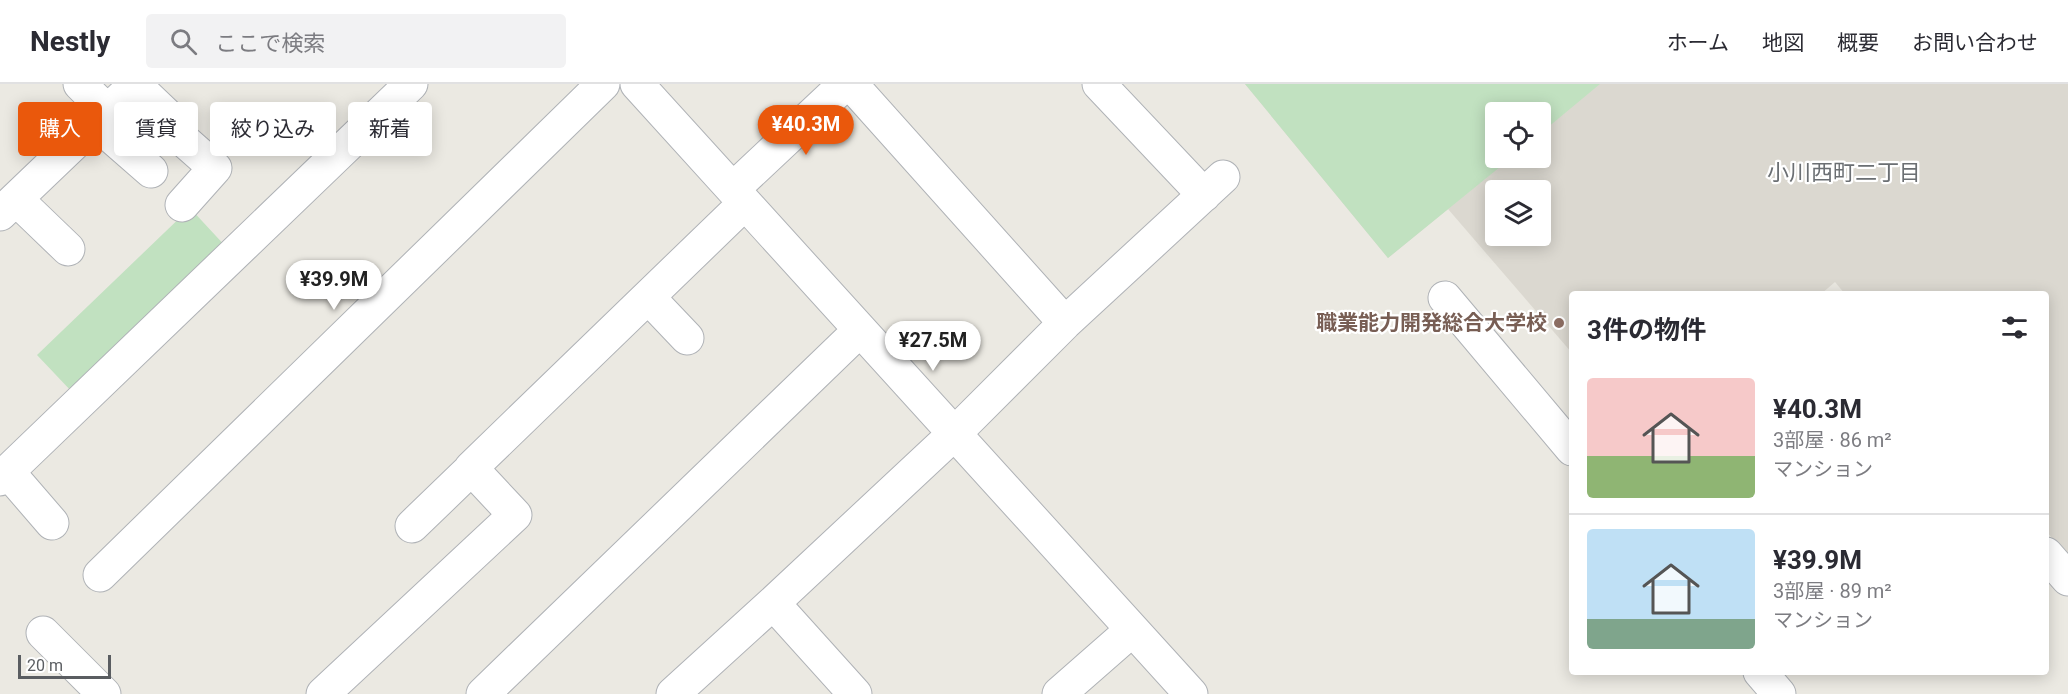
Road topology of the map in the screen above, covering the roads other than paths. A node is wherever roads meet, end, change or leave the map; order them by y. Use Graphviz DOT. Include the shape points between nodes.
graph roads {
  1 [pos="80,84"];
  2 [pos="136,84"];
  3 [pos="411,84"];
  4 [pos="603,84"];
  5 [pos="637,84"];
  6 [pos="845,84"];
  7 [pos="851,84"];
  8 [pos="1099,84"];
  9 [pos="92,102"];
  10 [pos="102,117"];
  11 [pos="61,156"];
  12 [pos="151,171"];
  13 [pos="739,196"];
  14 [pos="182,205"];
  15 [pos="8,206"];
  16 [pos="68,249"];
  17 [pos="648,297"];
  18 [pos="1445,298"];
  19 [pos="1065,323"];
  20 [pos="860,330"];
  21 [pos="687,338"];
  22 [pos="955,433"];
  23 [pos="1569,445"];
  24 [pos="472,468"];
  25 [pos="4,475"];
  26 [pos="52,523"];
  27 [pos="412,526"];
  28 [pos="2049,557"];
  29 [pos="100,575"];
  30 [pos="2068,579"];
  31 [pos="773,603"];
  32 [pos="1132,630"];
  33 [pos="43,633"];
  34 [pos="1763,675"];
  35 [pos="326,693"];
  36 [pos="104,694"];
  37 [pos="483,694"];
  38 [pos="673,694"];
  39 [pos="855,694"];
  40 [pos="1059,694"];
  41 [pos="1191,694"];
  42 [pos="1779,694"];
  1 -- 9 [label="street"];
  2 -- 10 [label="street"];
  2 -- 14 [label="street" via="180,128 180,137 215,168"];
  3 -- 25 [label="street"];
  4 -- 29 [label="street"];
  5 -- 13 [label="street"];
  6 -- 13 [label="street"];
  7 -- 19 [label="street"];
  8 -- 19 [label="street" via="1214,186"];
  10 -- 12 [label="street"];
  11 -- 15 [label="street"];
  13 -- 17 [label="street"];
  13 -- 20 [label="street"];
  15 -- 16 [label="street"];
  17 -- 21 [label="street"];
  17 -- 24 [label="street"];
  18 -- 23 [label="street"];
  19 -- 22 [label="street"];
  20 -- 22 [label="street"];
  20 -- 37 [label="street"];
  22 -- 31 [label="street"];
  22 -- 32 [label="street"];
  24 -- 27 [label="street"];
  24 -- 35 [label="street" via="515,515"];
  25 -- 26 [label="street"];
  28 -- 30 [label="street"];
  31 -- 38 [label="street"];
  31 -- 39 [label="street"];
  32 -- 40 [label="street"];
  32 -- 41 [label="street"];
  33 -- 36 [label="street"];
  34 -- 42 [label="street"];
}
